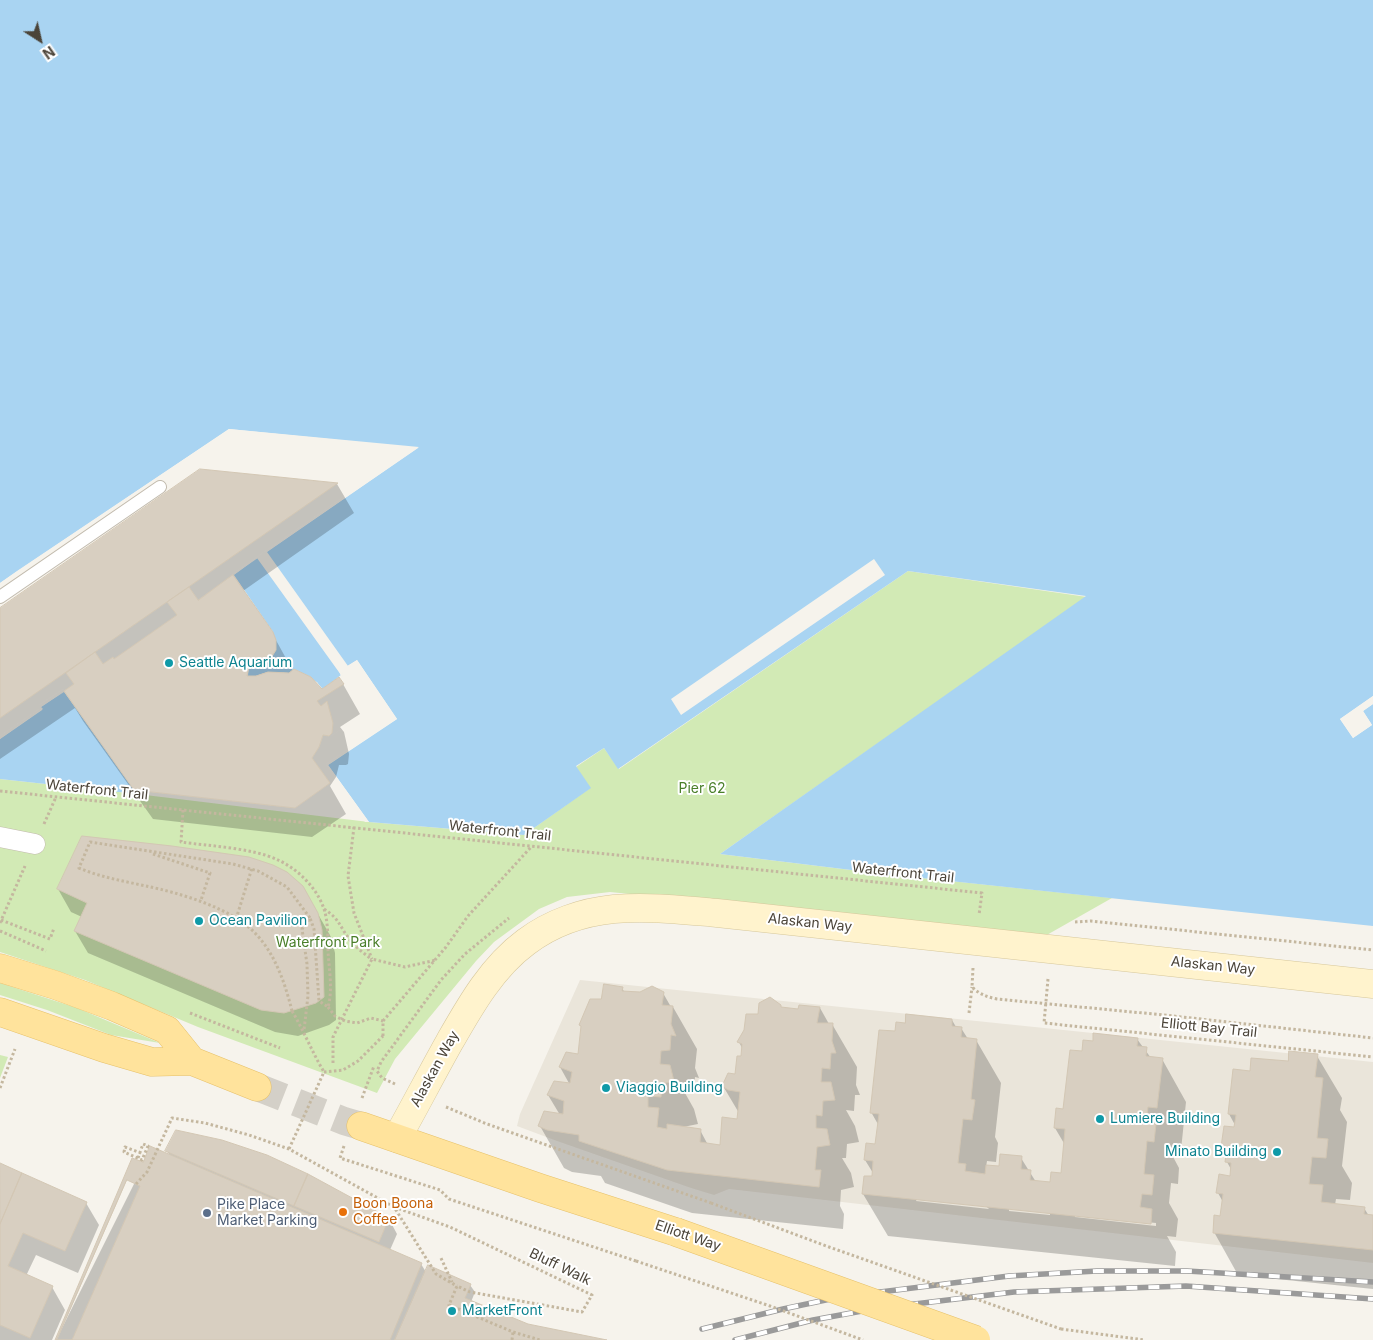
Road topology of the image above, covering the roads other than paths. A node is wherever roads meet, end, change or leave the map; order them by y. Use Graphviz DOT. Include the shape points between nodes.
graph roads {
  1 [pos="160,487"];
  2 [pos="0,597"];
  3 [pos="0,837"];
  4 [pos="35,844"];
  5 [pos="0,968"];
  6 [pos="1373,984"];
  7 [pos="0,1012"];
  8 [pos="192,1061"];
  9 [pos="257,1087"];
  10 [pos="361,1126"];
  11 [pos="397,1138"];
  12 [pos="976,1340"];
  1 -- 2 [label="lane"];
  3 -- 4 [label="street"];
  5 -- 8 [label="main road" via="112,1006 167,1030"];
  6 -- 11 [label="main road, Alaskan Way" via="716,913 613,909 559,922 525,942 510,956 470,1006"];
  7 -- 8 [label="main road" via="152,1062"];
  8 -- 9 [label="main road"];
  10 -- 11 [label="main road"];
  11 -- 12 [label="main road, Elliott Way, bridge" via="676,1232"];
}
